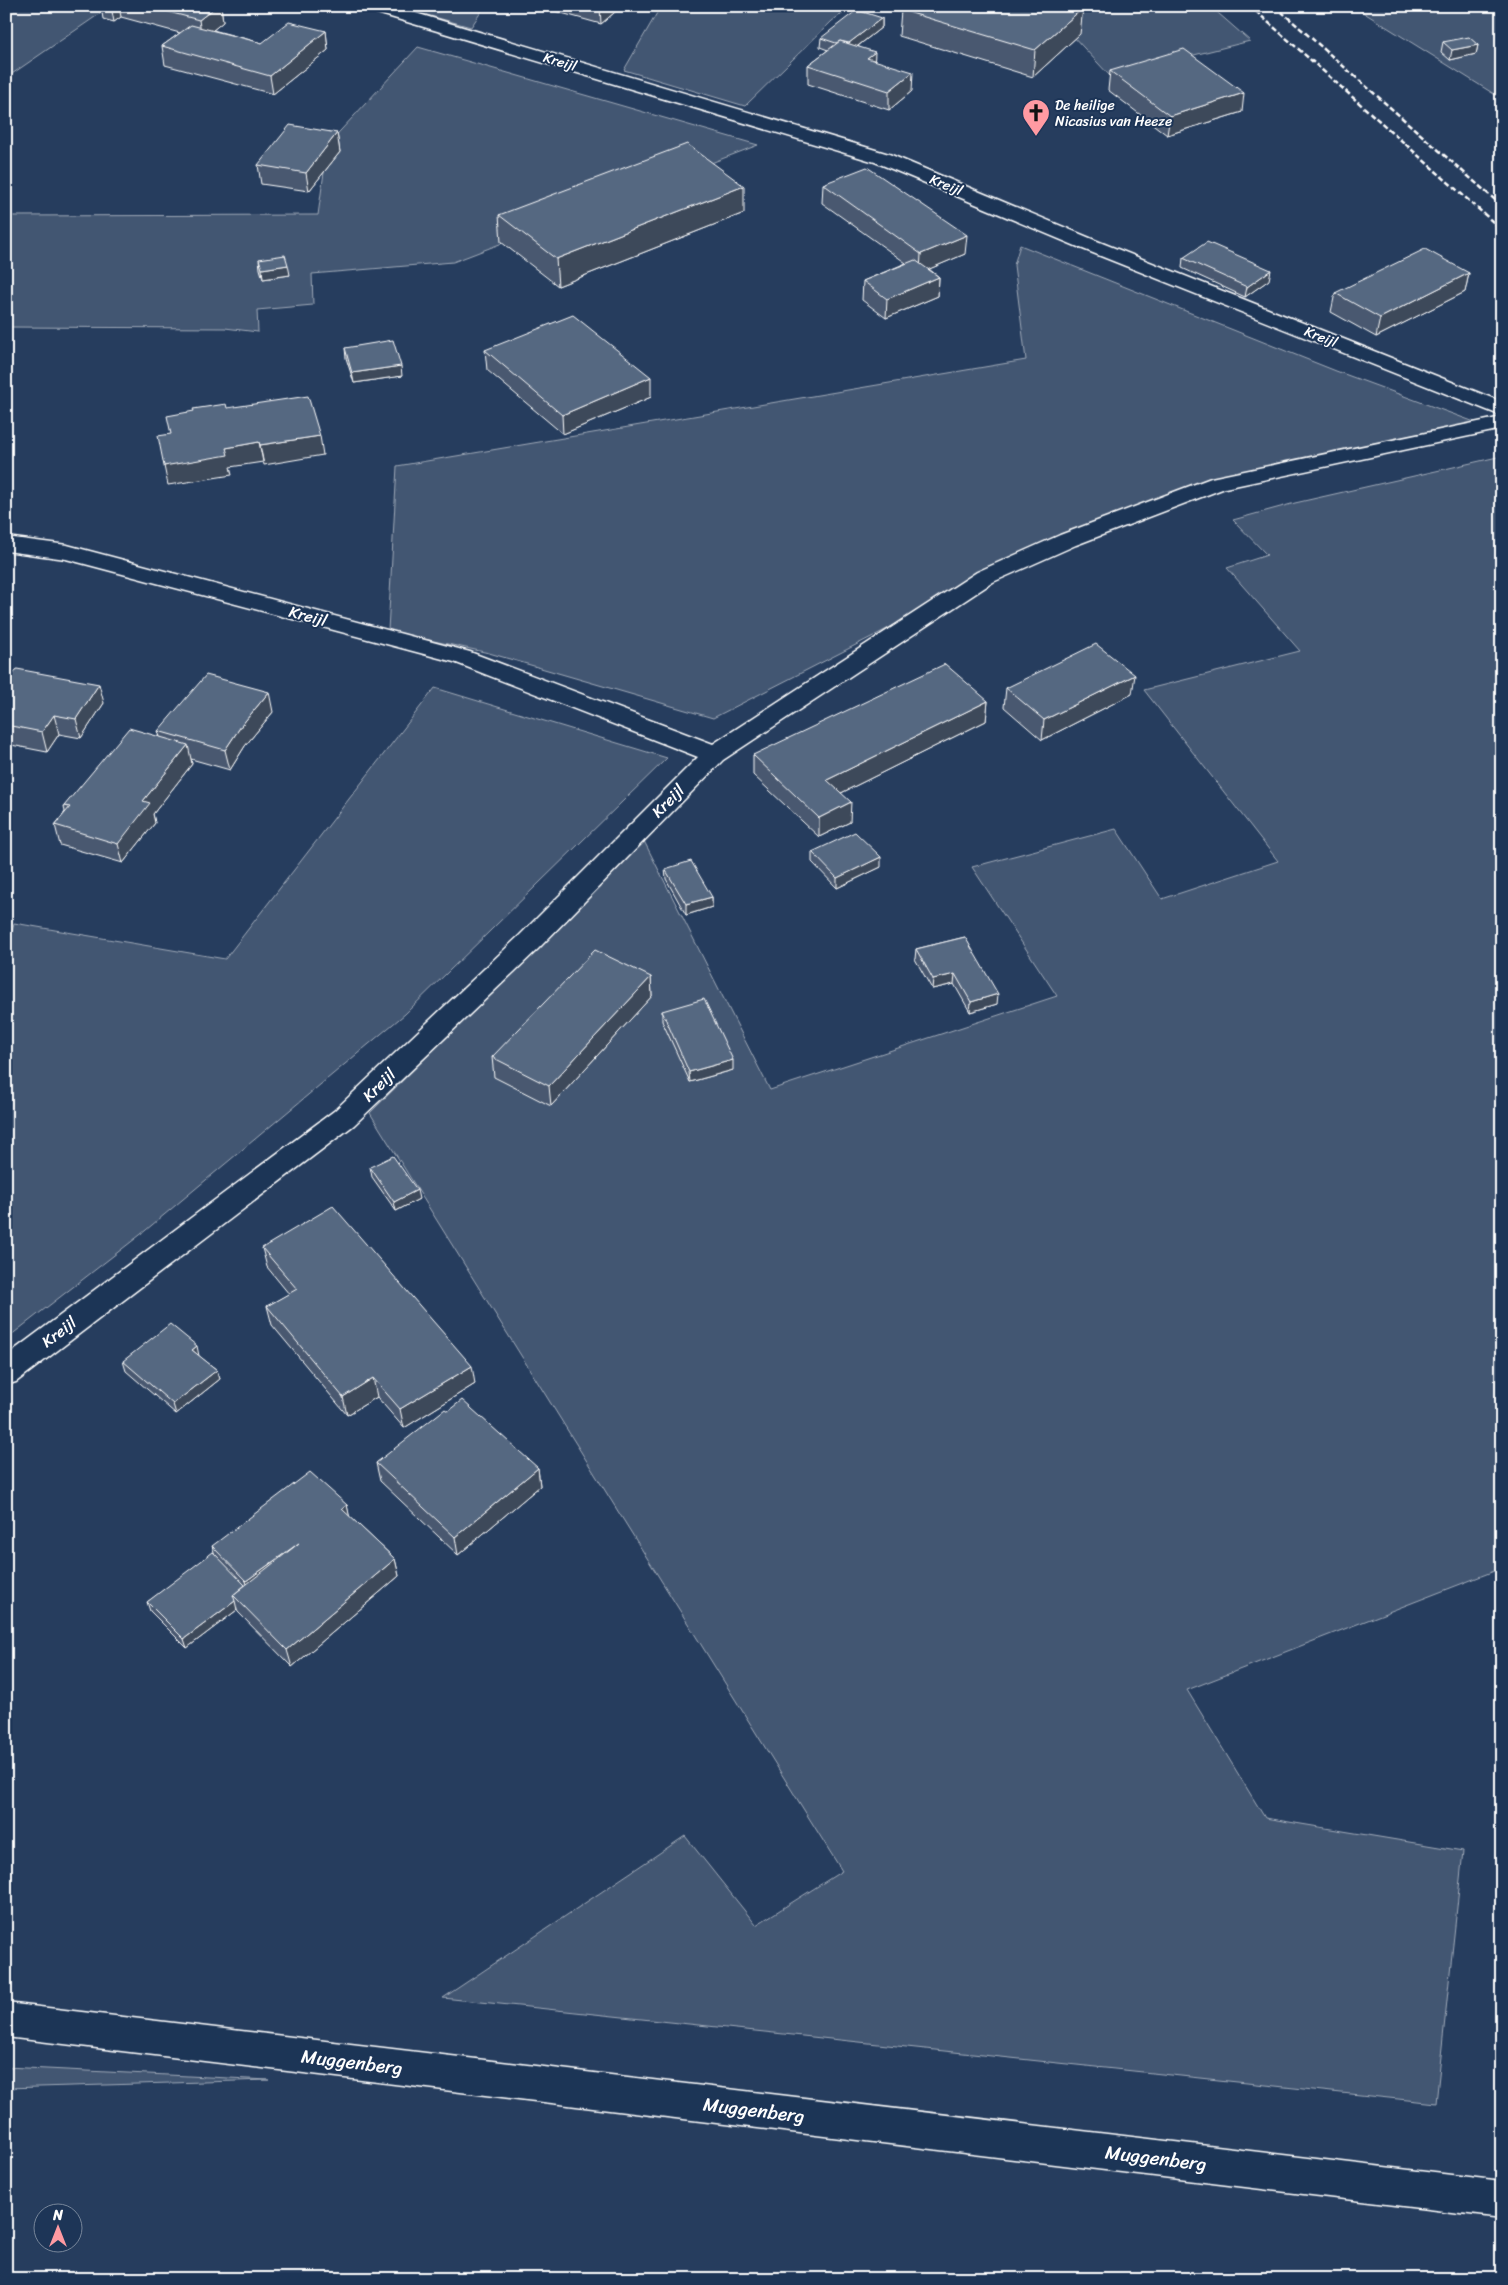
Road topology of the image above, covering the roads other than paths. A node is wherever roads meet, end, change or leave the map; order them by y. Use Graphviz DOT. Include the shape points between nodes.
graph roads {
  1 [pos="373,6"];
  2 [pos="1502,410"];
  3 [pos="1502,423"];
  4 [pos="6,544"];
  5 [pos="715,754"];
  6 [pos="6,1373"];
  7 [pos="6,2020"];
  8 [pos="1502,2200"];
  1 -- 2 [label="street, Kreijl" via="882,158"];
  3 -- 5 [label="street, Kreijl" via="1219,483 1068,540 985,577"];
  4 -- 5 [label="street, Kreijl" via="67,552 462,657"];
  5 -- 6 [label="street, Kreijl" via="528,942 344,1118"];
  7 -- 8 [label="street, Muggenberg"];
}
